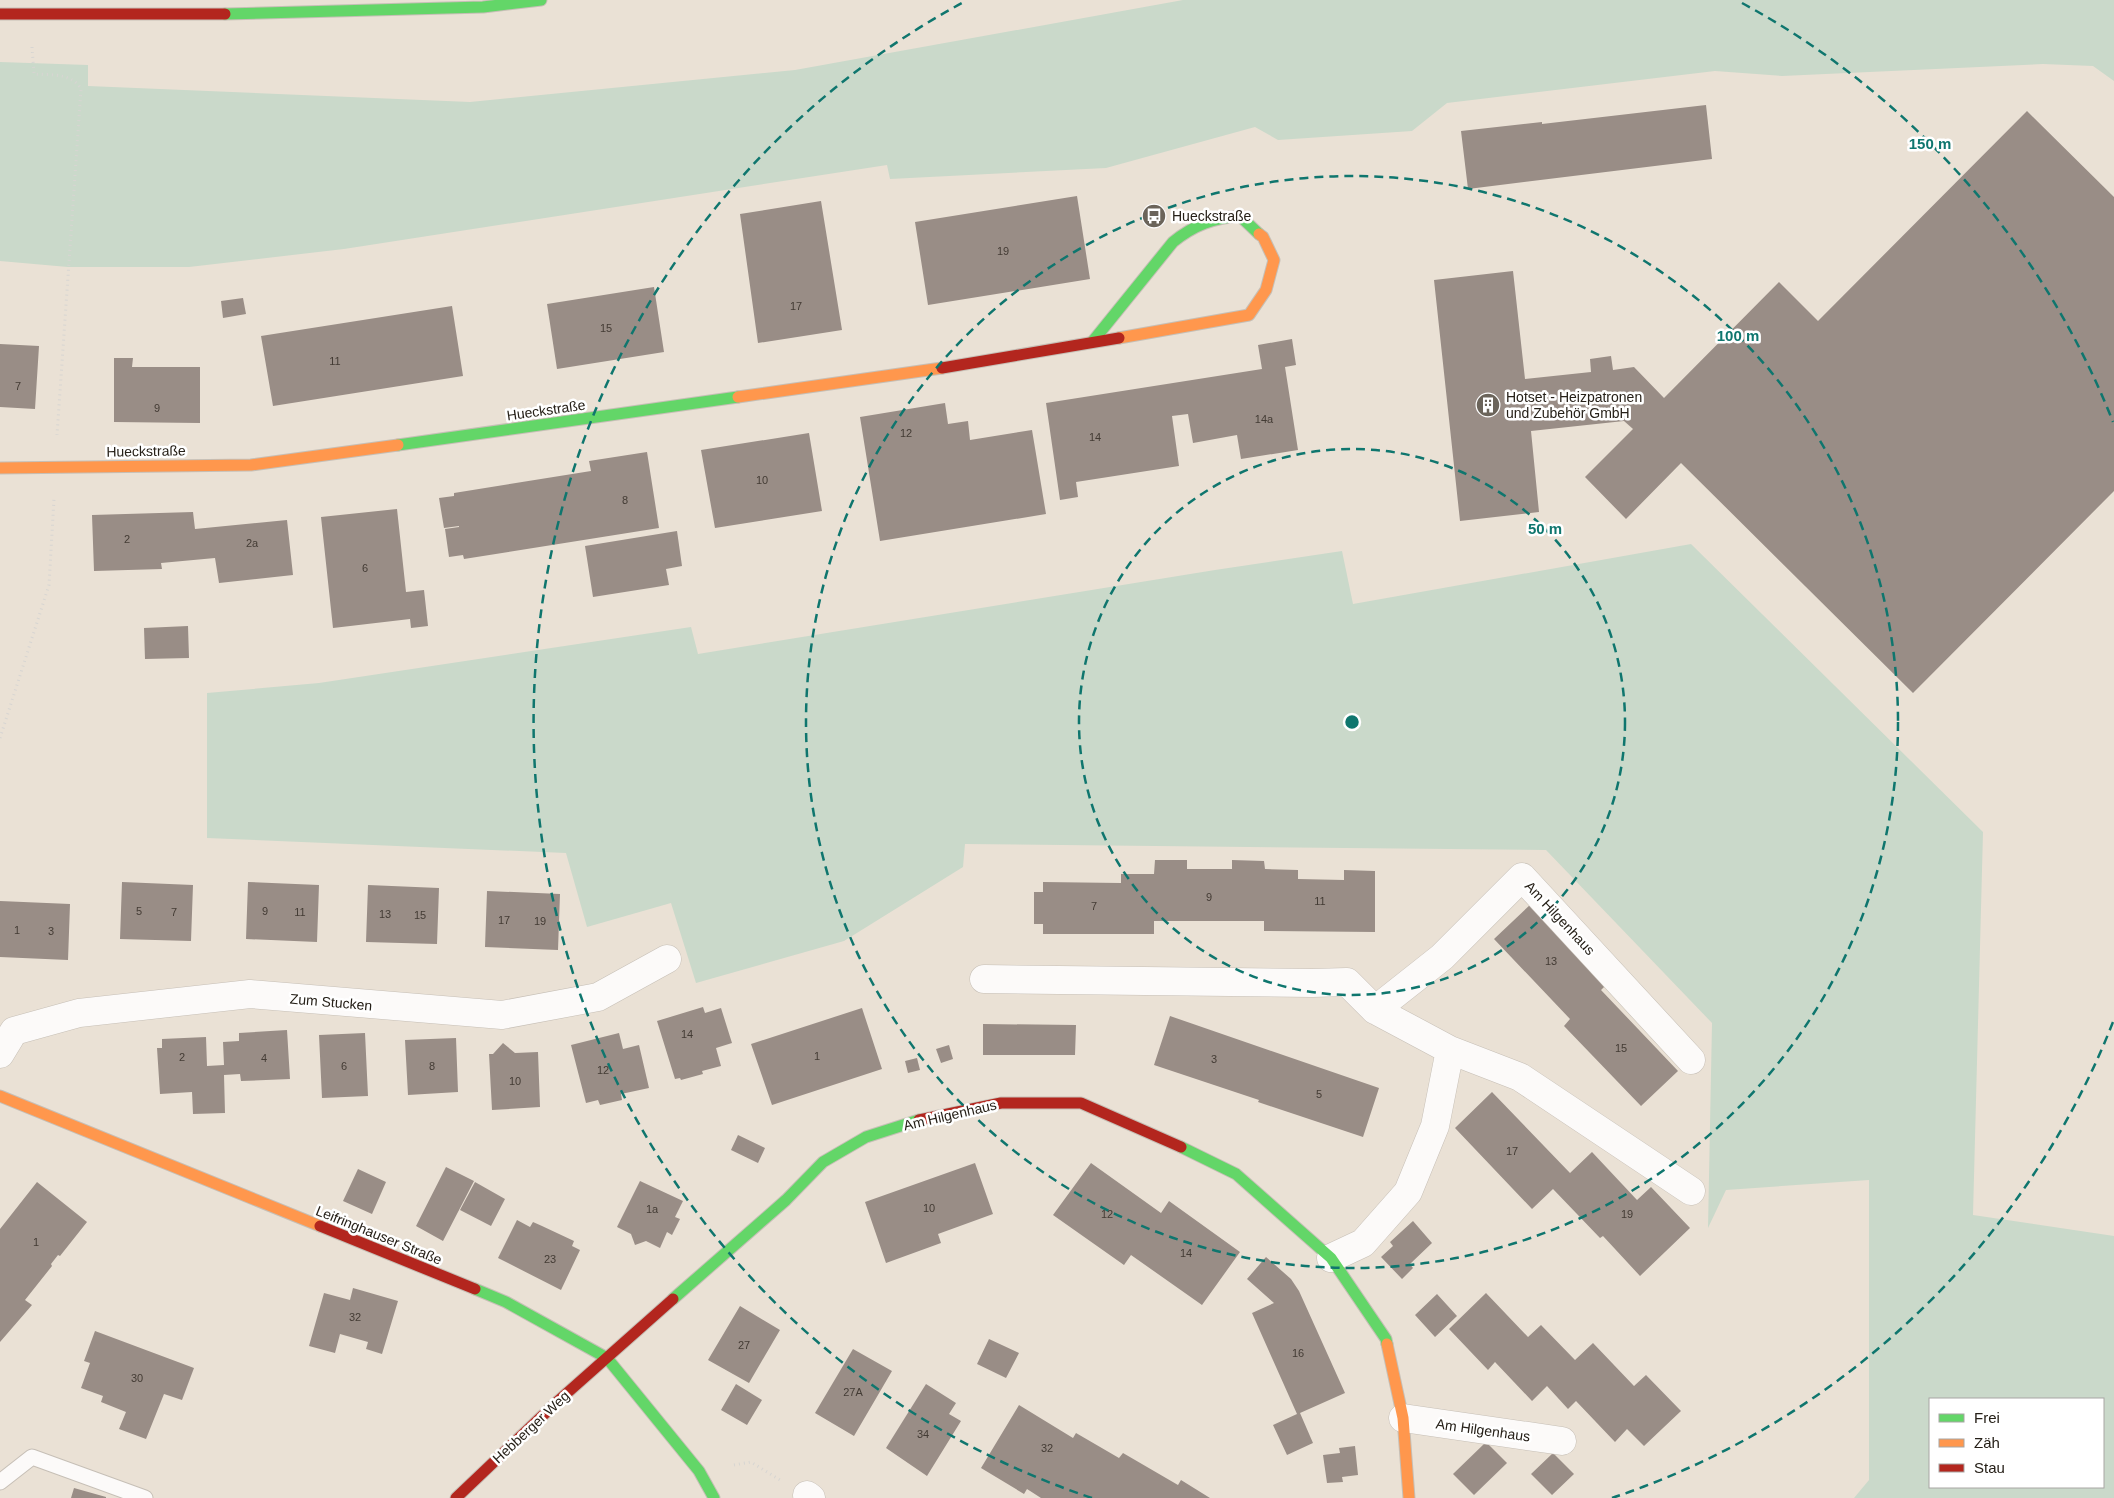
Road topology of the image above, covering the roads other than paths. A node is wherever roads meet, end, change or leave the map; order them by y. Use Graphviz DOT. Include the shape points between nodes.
graph roads {
  1 [pos="71,0"];
  2 [pos="541,0"];
  3 [pos="0,14"];
  4 [pos="72,14"];
  5 [pos="1093,340"];
  6 [pos="0,468"];
  7 [pos="667,959"];
  8 [pos="984,979"];
  9 [pos="1375,1010"];
  10 [pos="1450,1050"];
  11 [pos="0,1054"];
  12 [pos="1691,1060"];
  13 [pos="0,1096"];
  14 [pos="1691,1191"];
  15 [pos="1331,1258"];
  16 [pos="607,1358"];
  17 [pos="1404,1418"];
  18 [pos="1562,1441"];
  19 [pos="0,1482"];
  20 [pos="145,1498"];
  21 [pos="456,1498"];
  22 [pos="714,1498"];
  23 [pos="1408,1498"];
  1 -- 4 [label="street"];
  2 -- 4 [label="street" via="483,7 222,14"];
  3 -- 4 [label="street"];
  5 -- 5 [label="street, Hueckstraße" via="1249,315 1266,290 1274,260 1263,236 1240,216 1212,218 1187,230 1173,242"];
  5 -- 6 [label="street, Hueckstraße" via="951,366 251,465"];
  7 -- 11 [label="street, Zum Stucken" via="598,997 502,1015 250,994 78,1013 14,1031"];
  8 -- 9 [label="street" via="1347,982"];
  9 -- 10 [label="street"];
  9 -- 12 [label="street, Am Hilgenhaus" via="1442,956 1522,877"];
  10 -- 14 [label="street" via="1520,1077"];
  10 -- 15 [label="street" via="1435,1126 1408,1192 1363,1243"];
  13 -- 16 [label="street, Leifringhauser Straße" via="506,1302"];
  15 -- 16 [label="street, Am Hilgenhaus" via="1236,1174 1163,1138 1081,1103 1001,1103 930,1117 866,1137 824,1162 786,1200"];
  15 -- 17 [label="street, Am Hilgenhaus" via="1386,1339"];
  16 -- 21 [label="street, Hebberger Weg"];
  16 -- 22 [label="street, Leifringhauser Straße" via="699,1471"];
  17 -- 18 [label="street, Am Hilgenhaus"];
  17 -- 23 [label="street, Am Hilgenhaus"];
  19 -- 20 [label="lane" via="32,1457"];
}
